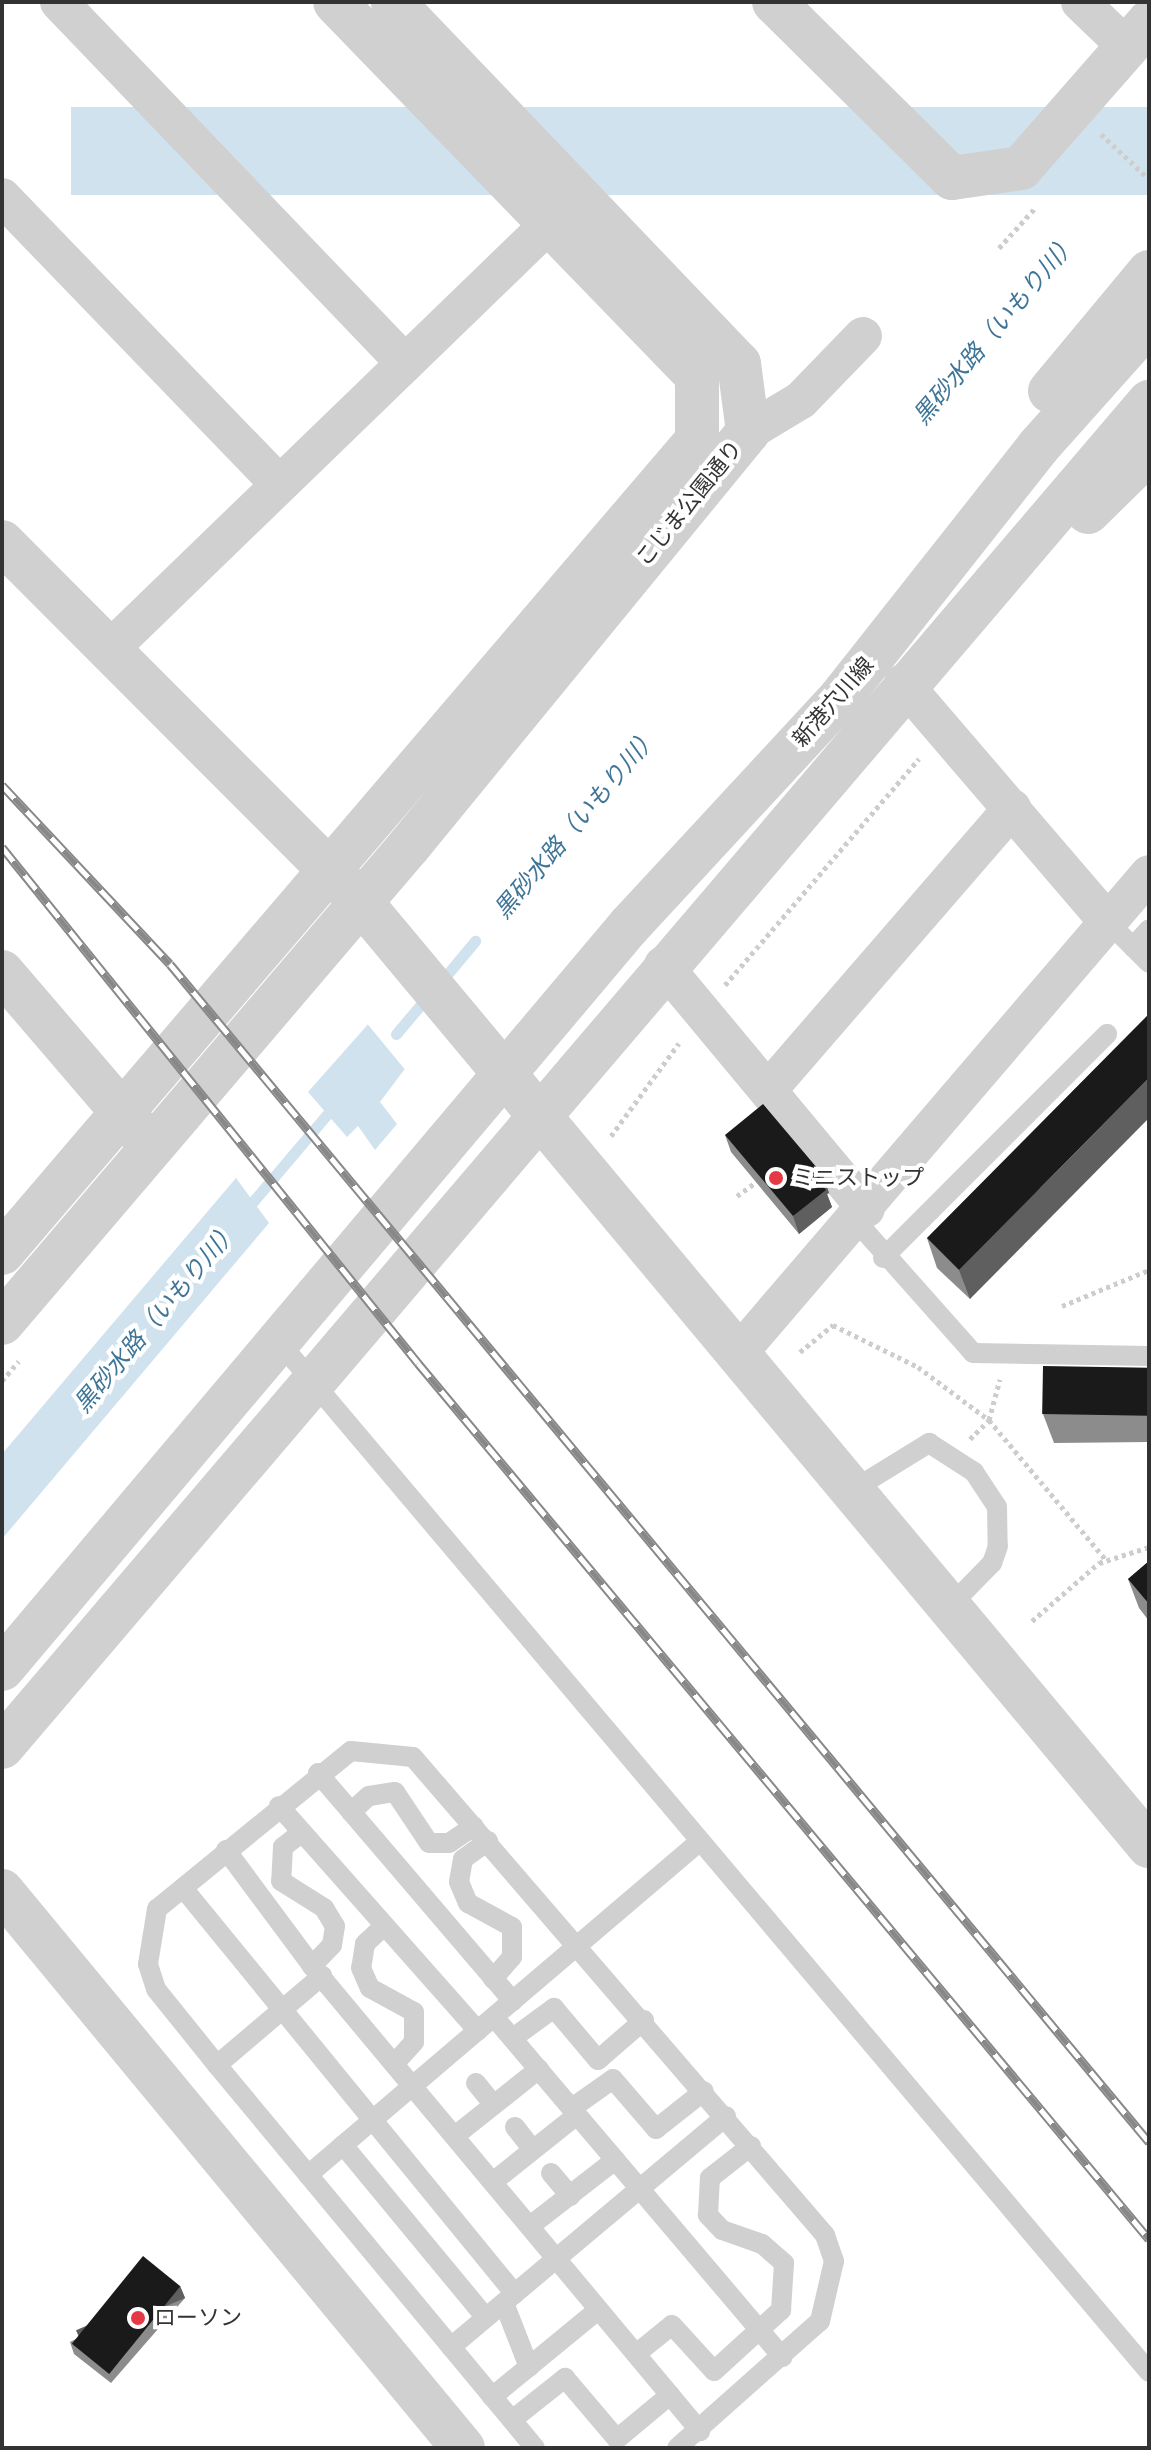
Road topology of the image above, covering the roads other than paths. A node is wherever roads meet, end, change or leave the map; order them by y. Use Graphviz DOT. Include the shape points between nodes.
graph roads {
  1 [pos="59,2"];
  2 [pos="335,2"];
  3 [pos="393,2"];
  4 [pos="774,2"];
  5 [pos="1080,2"];
  6 [pos="1138,35"];
  7 [pos="2,197"];
  8 [pos="547,226"];
  9 [pos="1149,272"];
  10 [pos="1149,323"];
  11 [pos="863,336"];
  12 [pos="405,363"];
  13 [pos="1149,402"];
  14 [pos="748,432"];
  15 [pos="1149,452"];
  16 [pos="279,484"];
  17 [pos="2,542"];
  18 [pos="111,648"];
  19 [pos="903,683"];
  20 [pos="840,698"];
  21 [pos="1012,808"];
  22 [pos="328,869"];
  23 [pos="1149,874"];
  24 [pos="361,902"];
  25 [pos="1149,929"];
  26 [pos="1121,934"];
  27 [pos="1149,963"];
  28 [pos="663,965"];
  29 [pos="2,972"];
  30 [pos="1107,1034"];
  31 [pos="506,1072"];
  32 [pos="768,1090"];
  33 [pos="122,1112"];
  34 [pos="539,1112"];
  35 [pos="152,1147"];
  36 [pos="861,1215"];
  37 [pos="2,1253"];
  38 [pos="883,1258"];
  39 [pos="2,1323"];
  40 [pos="279,1342"];
  41 [pos="737,1355"];
  42 [pos="1149,1356"];
  43 [pos="311,1381"];
  44 [pos="851,1491"];
  45 [pos="949,1607"];
  46 [pos="2,1669"];
  47 [pos="2,1747"];
  48 [pos="318,1773"];
  49 [pos="279,1806"];
  50 [pos="351,1812"];
  51 [pos="301,1833"];
  52 [pos="481,1833"];
  53 [pos="700,1841"];
  54 [pos="1149,1846"];
  55 [pos="226,1850"];
  56 [pos="183,1888"];
  57 [pos="2,1891"];
  58 [pos="384,1926"];
  59 [pos="580,1943"];
  60 [pos="317,1971"];
  61 [pos="493,1979"];
  62 [pos="513,2001"];
  63 [pos="282,2010"];
  64 [pos="494,2017"];
  65 [pos="644,2020"];
  66 [pos="478,2031"];
  67 [pos="513,2038"];
  68 [pos="396,2062"];
  69 [pos="217,2065"];
  70 [pos="539,2069"];
  71 [pos="476,2083"];
  72 [pos="415,2084"];
  73 [pos="704,2091"];
  74 [pos="494,2105"];
  75 [pos="575,2112"];
  76 [pos="726,2116"];
  77 [pos="372,2120"];
  78 [pos="515,2127"];
  79 [pos="456,2135"];
  80 [pos="343,2145"];
  81 [pos="751,2146"];
  82 [pos="533,2150"];
  83 [pos="615,2160"];
  84 [pos="551,2173"];
  85 [pos="308,2175"];
  86 [pos="494,2181"];
  87 [pos="640,2188"];
  88 [pos="570,2196"];
  89 [pos="530,2226"];
  90 [pos="556,2259"];
  91 [pos="509,2298"];
  92 [pos="598,2310"];
  93 [pos="486,2318"];
  94 [pos="762,2333"];
  95 [pos="451,2347"];
  96 [pos="636,2354"];
  97 [pos="782,2357"];
  98 [pos="529,2367"];
  99 [pos="1149,2372"];
  100 [pos="670,2395"];
  101 [pos="492,2397"];
  102 [pos="512,2420"];
  103 [pos="700,2431"];
  104 [pos="452,2444"];
  105 [pos="535,2448"];
  106 [pos="677,2448"];
  1 -- 12 [label="street"];
  2 -- 8 [label="street, こじま公園通り"];
  3 -- 14 [label="street, こじま公園通り" via="739,364"];
  4 -- 6 [label="street" via="952,178 1021,168"];
  5 -- 6 [label="street"];
  7 -- 16 [label="street"];
  8 -- 12 [label="street"];
  8 -- 22 [label="street, こじま公園通り" via="697,376 697,440"];
  9 -- 20 [label="street" via="1026,420 847,661"];
  10 -- 20 [label="street, 新港穴川線" via="1038,447"];
  11 -- 14 [label="street" via="801,400"];
  12 -- 16 [label="street"];
  13 -- 19 [label="street, 新港穴川線"];
  14 -- 24 [label="street, こじま公園通り"];
  15 -- 19 [label="street" via="956,659"];
  16 -- 18 [label="street"];
  17 -- 18 [label="street"];
  18 -- 22 [label="street"];
  19 -- 21 [label="street"];
  19 -- 28 [label="street, 新港穴川線"];
  20 -- 31 [label="street, 新港穴川線"];
  21 -- 26 [label="street"];
  21 -- 32 [label="street"];
  22 -- 24 [label="street"];
  22 -- 33 [label="street, こじま公園通り"];
  23 -- 26 [label="street"];
  24 -- 31 [label="street"];
  24 -- 35 [label="street, こじま公園通り"];
  25 -- 26 [label="lane"];
  26 -- 27 [label="lane"];
  26 -- 36 [label="street"];
  28 -- 32 [label="street"];
  28 -- 34 [label="street, 新港穴川線"];
  29 -- 33 [label="street"];
  30 -- 38 [label="lane"];
  31 -- 34 [label="street"];
  31 -- 40 [label="street, 新港穴川線"];
  32 -- 36 [label="street"];
  33 -- 35 [label="street"];
  33 -- 37 [label="street, こじま公園通り"];
  34 -- 41 [label="street"];
  34 -- 43 [label="street, 新港穴川線"];
  35 -- 39 [label="street, こじま公園通り"];
  36 -- 38 [label="lane"];
  36 -- 41 [label="street"];
  38 -- 42 [label="lane" via="958,1344 1000,1358"];
  40 -- 43 [label="lane"];
  40 -- 46 [label="street, 新港穴川線"];
  41 -- 44 [label="street"];
  43 -- 47 [label="street, 新港穴川線"];
  43 -- 53 [label="lane"];
  44 -- 45 [label="street"];
  44 -- 45 [label="lane" via="929,1443 974,1472 997,1507 998,1546 992,1563"];
  45 -- 54 [label="street"];
  48 -- 49 [label="lane"];
  48 -- 50 [label="lane"];
  48 -- 52 [label="lane" via="351,1751 413,1757"];
  49 -- 51 [label="lane"];
  49 -- 55 [label="lane"];
  50 -- 52 [label="lane" via="369,1796 395,1792 412,1809 413,1829 429,1843"];
  50 -- 61 [label="lane"];
  51 -- 58 [label="lane"];
  51 -- 60 [label="lane" via="283,1847 281,1881 324,1908 335,1926 332,1945"];
  52 -- 59 [label="lane"];
  52 -- 61 [label="lane" via="463,1859 459,1882 468,1903 512,1927 512,1957"];
  53 -- 59 [label="lane"];
  53 -- 99 [label="lane"];
  55 -- 56 [label="lane"];
  55 -- 60 [label="lane"];
  56 -- 63 [label="lane"];
  56 -- 69 [label="lane" via="157,1909 148,1964 156,1989"];
  57 -- 104 [label="street"];
  58 -- 66 [label="lane"];
  58 -- 68 [label="lane" via="365,1944 361,1968 370,1988 414,2012 414,2042"];
  59 -- 62 [label="lane"];
  59 -- 65 [label="lane"];
  60 -- 63 [label="lane"];
  60 -- 68 [label="lane"];
  61 -- 62 [label="lane"];
  62 -- 64 [label="lane"];
  63 -- 69 [label="lane"];
  63 -- 77 [label="lane"];
  64 -- 66 [label="lane"];
  64 -- 67 [label="lane"];
  65 -- 67 [label="lane" via="598,2060 554,2008"];
  65 -- 73 [label="lane"];
  66 -- 72 [label="lane"];
  67 -- 70 [label="lane"];
  68 -- 72 [label="lane"];
  69 -- 85 [label="lane"];
  70 -- 74 [label="lane"];
  70 -- 75 [label="lane"];
  71 -- 74 [label="lane"];
  72 -- 77 [label="lane"];
  72 -- 79 [label="lane"];
  73 -- 75 [label="lane" via="656,2129 613,2079"];
  73 -- 76 [label="lane"];
  74 -- 79 [label="lane"];
  75 -- 82 [label="lane"];
  75 -- 83 [label="lane"];
  76 -- 81 [label="lane"];
  76 -- 87 [label="lane"];
  77 -- 80 [label="lane"];
  77 -- 91 [label="lane"];
  78 -- 82 [label="lane"];
  79 -- 86 [label="lane"];
  80 -- 85 [label="lane"];
  80 -- 93 [label="lane"];
  81 -- 94 [label="lane" via="723,2163 706,2198 722,2230 762,2244 784,2263 788,2290"];
  81 -- 97 [label="lane" via="825,2235 834,2261 820,2321"];
  82 -- 86 [label="lane"];
  83 -- 87 [label="lane"];
  83 -- 88 [label="lane"];
  84 -- 88 [label="lane"];
  85 -- 95 [label="lane"];
  86 -- 89 [label="lane"];
  87 -- 90 [label="lane"];
  87 -- 94 [label="lane"];
  88 -- 89 [label="lane"];
  89 -- 90 [label="lane"];
  90 -- 91 [label="lane"];
  90 -- 92 [label="lane"];
  91 -- 93 [label="lane"];
  91 -- 98 [label="lane"];
  92 -- 96 [label="lane"];
  92 -- 98 [label="lane"];
  93 -- 95 [label="lane"];
  94 -- 96 [label="lane" via="714,2371 672,2325"];
  94 -- 97 [label="lane"];
  95 -- 101 [label="lane"];
  96 -- 100 [label="lane"];
  97 -- 103 [label="lane"];
  98 -- 101 [label="lane"];
  100 -- 102 [label="lane" via="617,2439 565,2378"];
  100 -- 103 [label="lane"];
  101 -- 102 [label="lane"];
  102 -- 105 [label="lane"];
  103 -- 106 [label="lane"];
}
